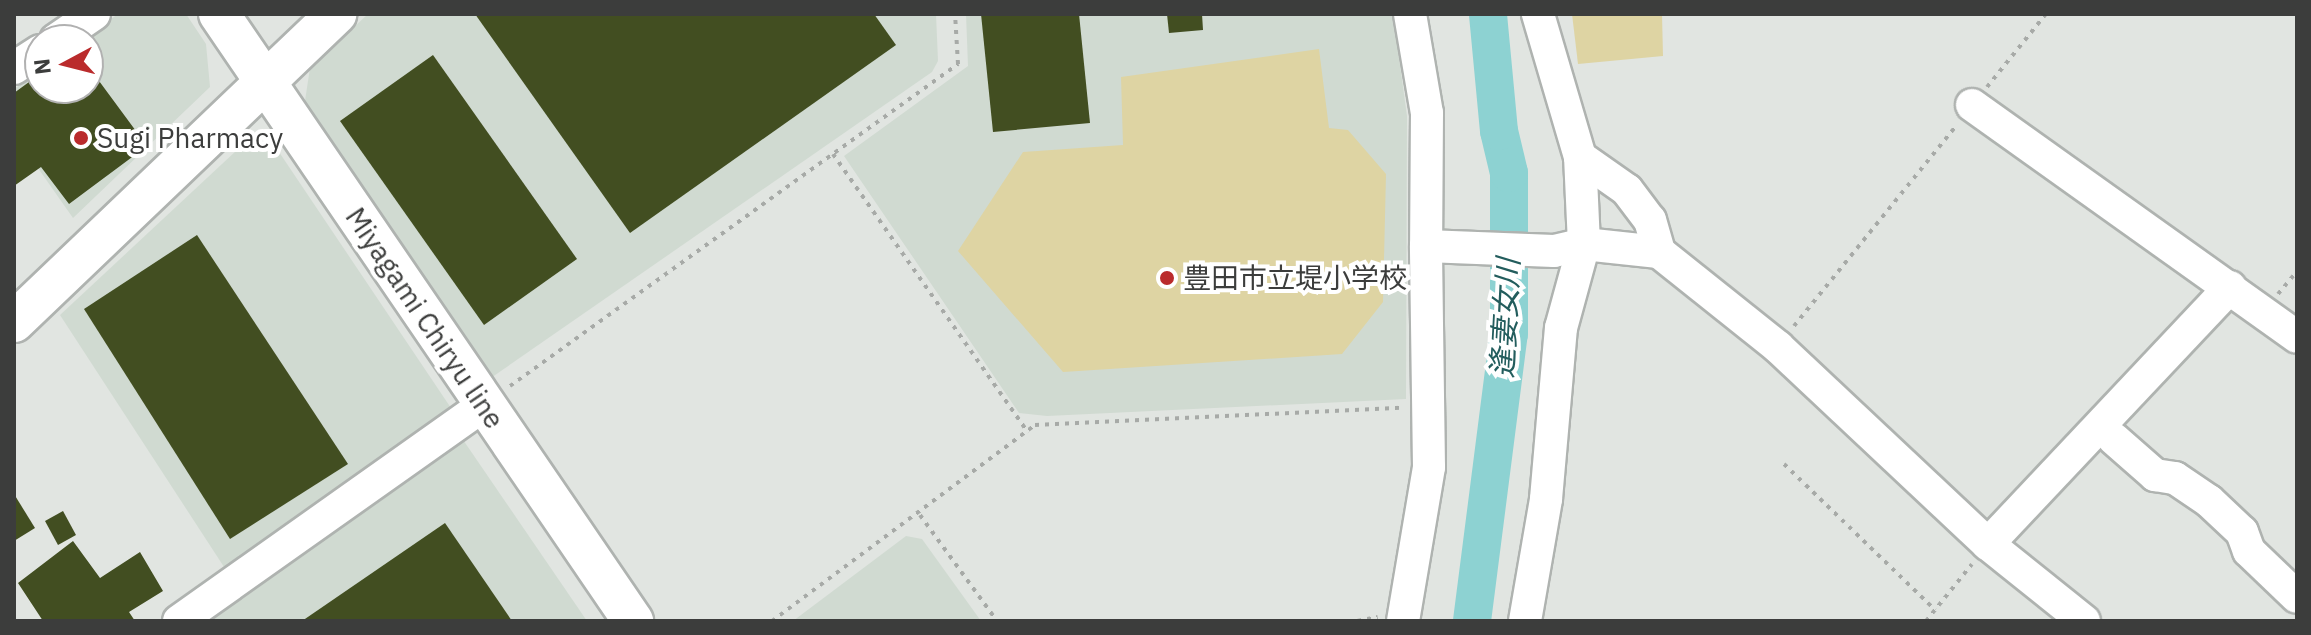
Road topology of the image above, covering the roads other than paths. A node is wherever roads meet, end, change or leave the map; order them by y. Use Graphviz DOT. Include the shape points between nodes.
graph roads {
  1 [pos="219,14"];
  2 [pos="336,14"];
  3 [pos="1410,14"];
  4 [pos="1538,14"];
  5 [pos="267,83"];
  6 [pos="1972,105"];
  7 [pos="1580,157"];
  8 [pos="1436,246"];
  9 [pos="1569,247"];
  10 [pos="1659,252"];
  11 [pos="2230,287"];
  12 [pos="14,322"];
  13 [pos="2297,337"];
  14 [pos="484,405"];
  15 [pos="2114,439"];
  16 [pos="1988,544"];
  17 [pos="2297,597"];
  18 [pos="179,621"];
  19 [pos="633,621"];
  20 [pos="1403,621"];
  21 [pos="1525,621"];
  22 [pos="2084,621"];
  1 -- 5 [label="main road, Miyagami Chiryu line"];
  2 -- 5 [label="main road"];
  3 -- 8 [label="street" via="1427,113"];
  4 -- 7 [label="street"];
  5 -- 12 [label="main road"];
  5 -- 14 [label="main road, Miyagami Chiryu line"];
  6 -- 11 [label="street"];
  7 -- 9 [label="street"];
  7 -- 10 [label="street" via="1627,190 1650,220"];
  8 -- 9 [label="street"];
  8 -- 20 [label="street" via="1429,467"];
  9 -- 10 [label="street"];
  9 -- 21 [label="street" via="1546,499"];
  10 -- 16 [label="street" via="1778,347"];
  11 -- 13 [label="street"];
  11 -- 16 [label="street"];
  14 -- 18 [label="street"];
  14 -- 19 [label="main road, Miyagami Chiryu line"];
  15 -- 17 [label="street" via="2155,475 2175,478 2209,501 2242,532 2249,551"];
  16 -- 22 [label="street"];
}
